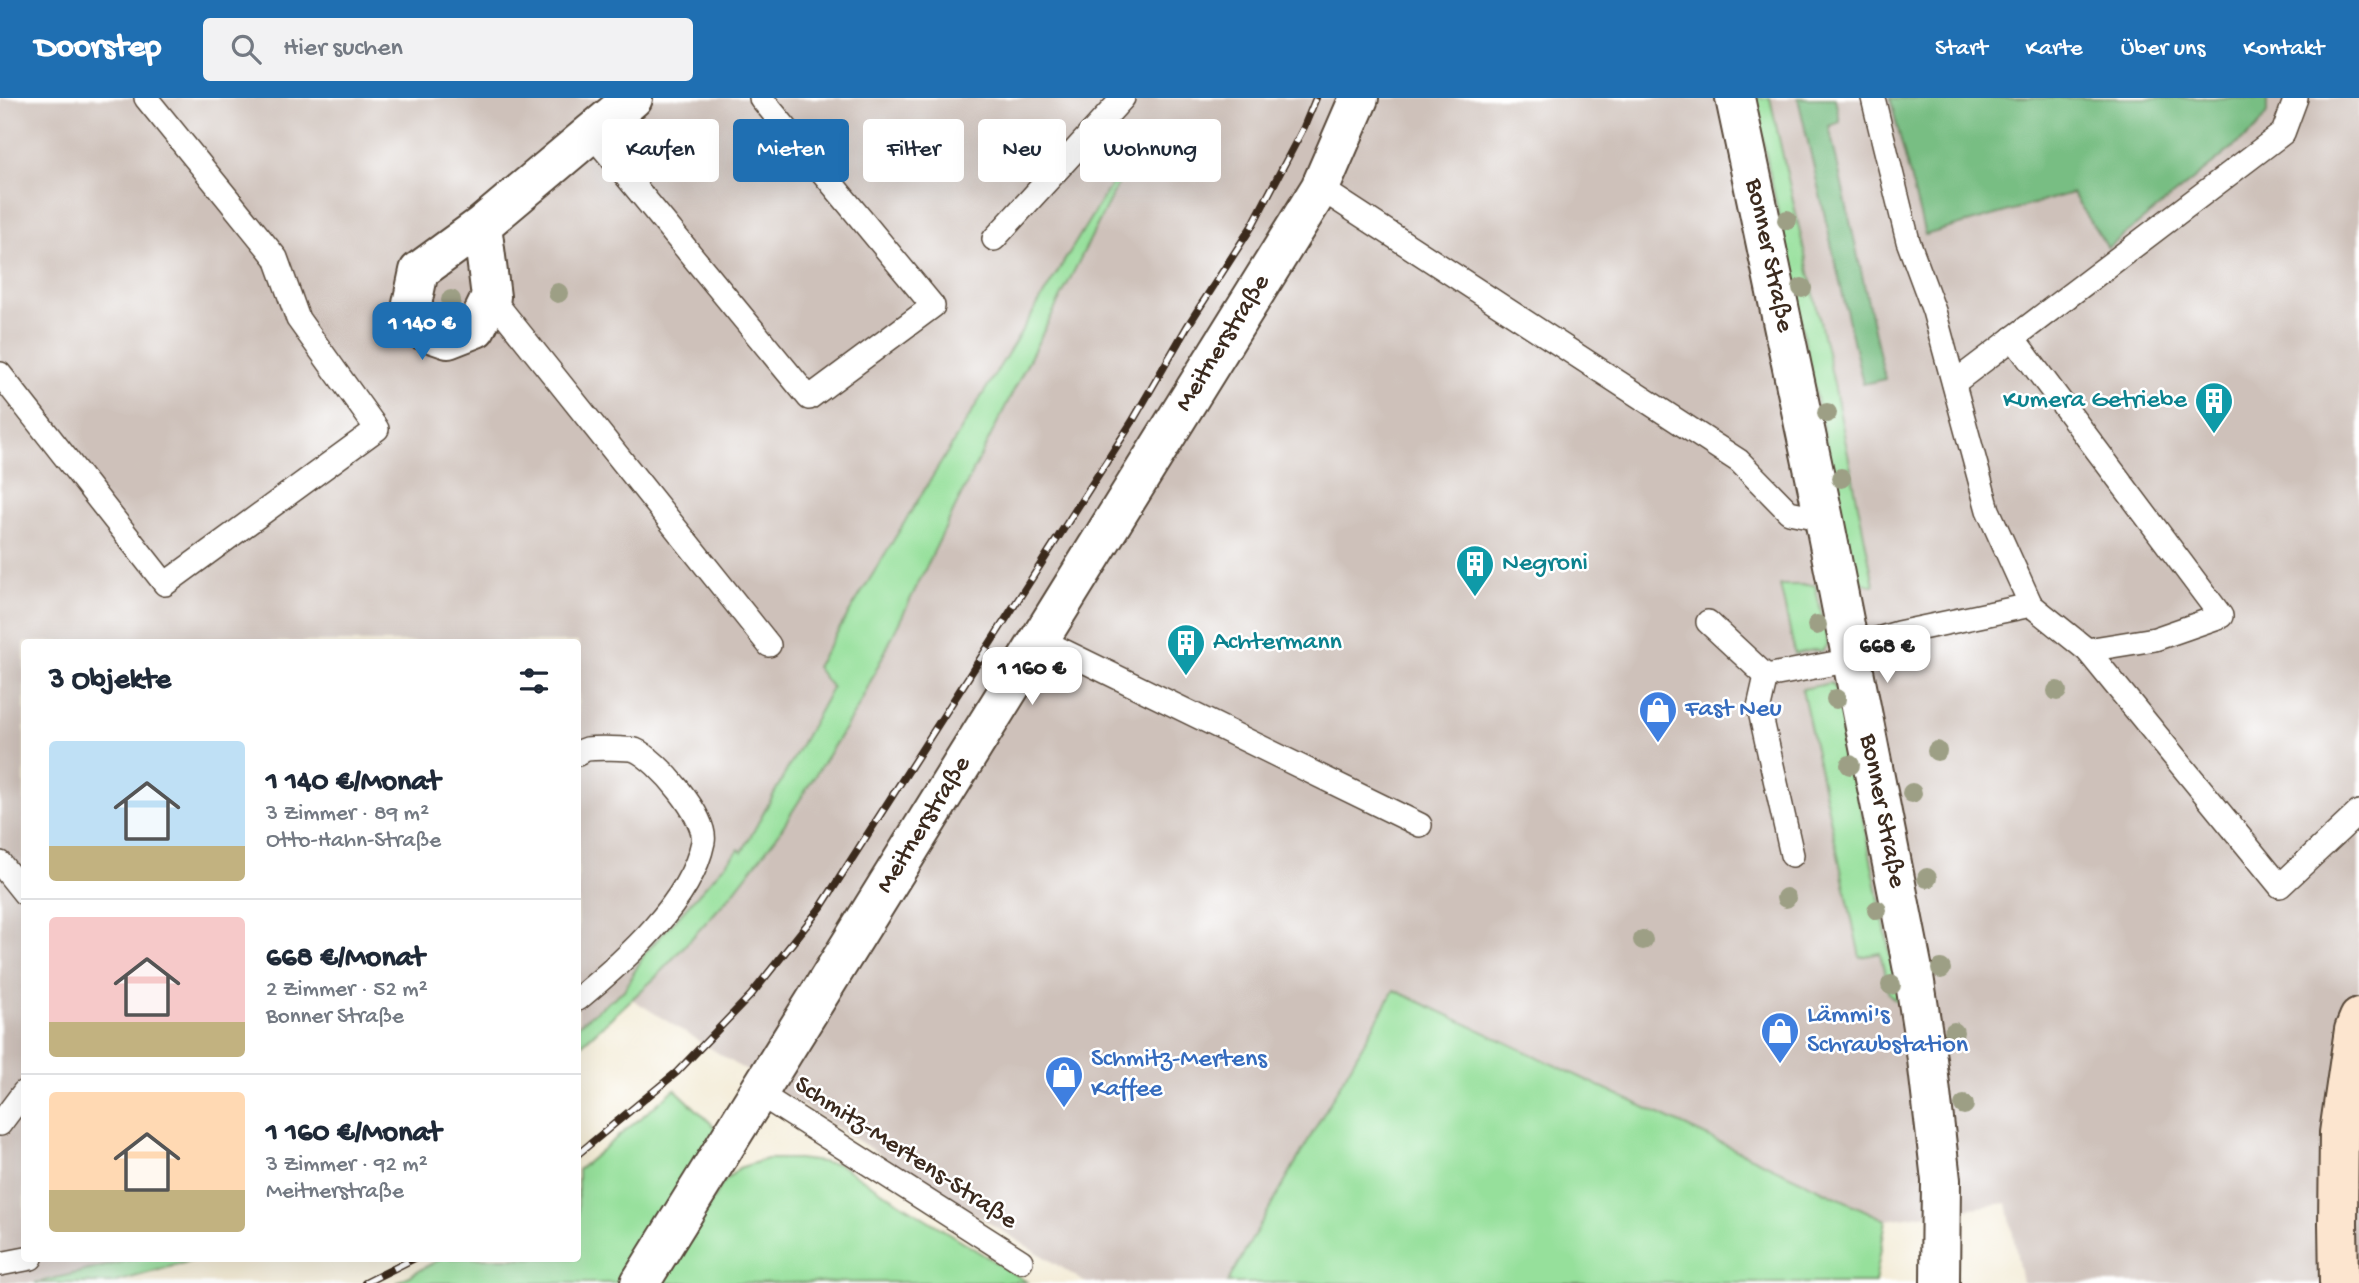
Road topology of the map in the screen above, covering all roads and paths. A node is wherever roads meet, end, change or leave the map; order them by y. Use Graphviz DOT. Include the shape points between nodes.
graph roads {
  1 [pos="146,98"];
  2 [pos="633,98"];
  3 [pos="761,98"];
  4 [pos="1123,98"];
  5 [pos="1359,98"];
  6 [pos="1735,98"];
  7 [pos="1873,98"];
  8 [pos="2296,98"];
  9 [pos="590,132"];
  10 [pos="1320,188"];
  11 [pos="482,225"];
  12 [pos="993,239"];
  13 [pos="491,297"];
  14 [pos="2013,338"];
  15 [pos="0,374"];
  16 [pos="1954,383"];
  17 [pos="1824,519"];
  18 [pos="2031,606"];
  19 [pos="1708,622"];
  20 [pos="1039,639"];
  21 [pos="769,645"];
  22 [pos="2087,650"];
  23 [pos="1851,654"];
  24 [pos="1766,676"];
  25 [pos="581,752"];
  26 [pos="2359,812"];
  27 [pos="1420,825"];
  28 [pos="1792,855"];
  29 [pos="0,863"];
  30 [pos="21,888"];
  31 [pos="581,997"];
  32 [pos="2359,1018"];
  33 [pos="758,1093"];
  34 [pos="21,1096"];
  35 [pos="0,1124"];
  36 [pos="21,1260"];
  37 [pos="1021,1261"];
  38 [pos="0,1264"];
  39 [pos="640,1283"];
  40 [pos="1940,1283"];
  41 [pos="2339,1283"];
  1 -- 15 [label="lane" via="276,258 298,319 377,429 165,584"];
  2 -- 9 [label="street"];
  3 -- 9 [label="lane" via="933,306 809,398"];
  4 -- 12 [label="lane"];
  5 -- 10 [label="street, Meitnerstraße"];
  6 -- 17 [label="street, Bonner Straße"];
  7 -- 16 [label="lane" via="1908,241"];
  8 -- 14 [label="lane" via="2283,132"];
  9 -- 11 [label="street"];
  10 -- 17 [label="lane" via="1739,461 1789,512"];
  10 -- 20 [label="street, Meitnerstraße"];
  11 -- 13 [label="street"];
  11 -- 13 [label="street" via="419,271 412,304 422,330 448,339 477,328"];
  13 -- 21 [label="lane"];
  14 -- 16 [label="lane"];
  14 -- 22 [label="lane" via="2221,616 2155,639"];
  16 -- 18 [label="lane" via="1988,509"];
  17 -- 23 [label="street, Bonner Straße"];
  18 -- 22 [label="lane"];
  18 -- 23 [label="lane" via="1898,633"];
  19 -- 24 [label="lane"];
  20 -- 27 [label="lane"];
  20 -- 33 [label="street, Meitnerstraße"];
  22 -- 26 [label="lane" via="2280,886"];
  23 -- 24 [label="lane"];
  23 -- 40 [label="street, Bonner Straße" via="1927,1059 1941,1180"];
  24 -- 28 [label="lane" via="1759,707"];
  25 -- 31 [label="lane" via="634,750 669,778 692,807 704,839 693,874 669,908 619,965"];
  29 -- 30 [label="lane"];
  32 -- 41 [label="main road" via="2339,1133"];
  33 -- 37 [label="lane, Schmitz-Mertens-Straße"];
  33 -- 39 [label="street, Meitnerstraße"];
  34 -- 35 [label="lane"];
  36 -- 38 [label="lane"];
}
